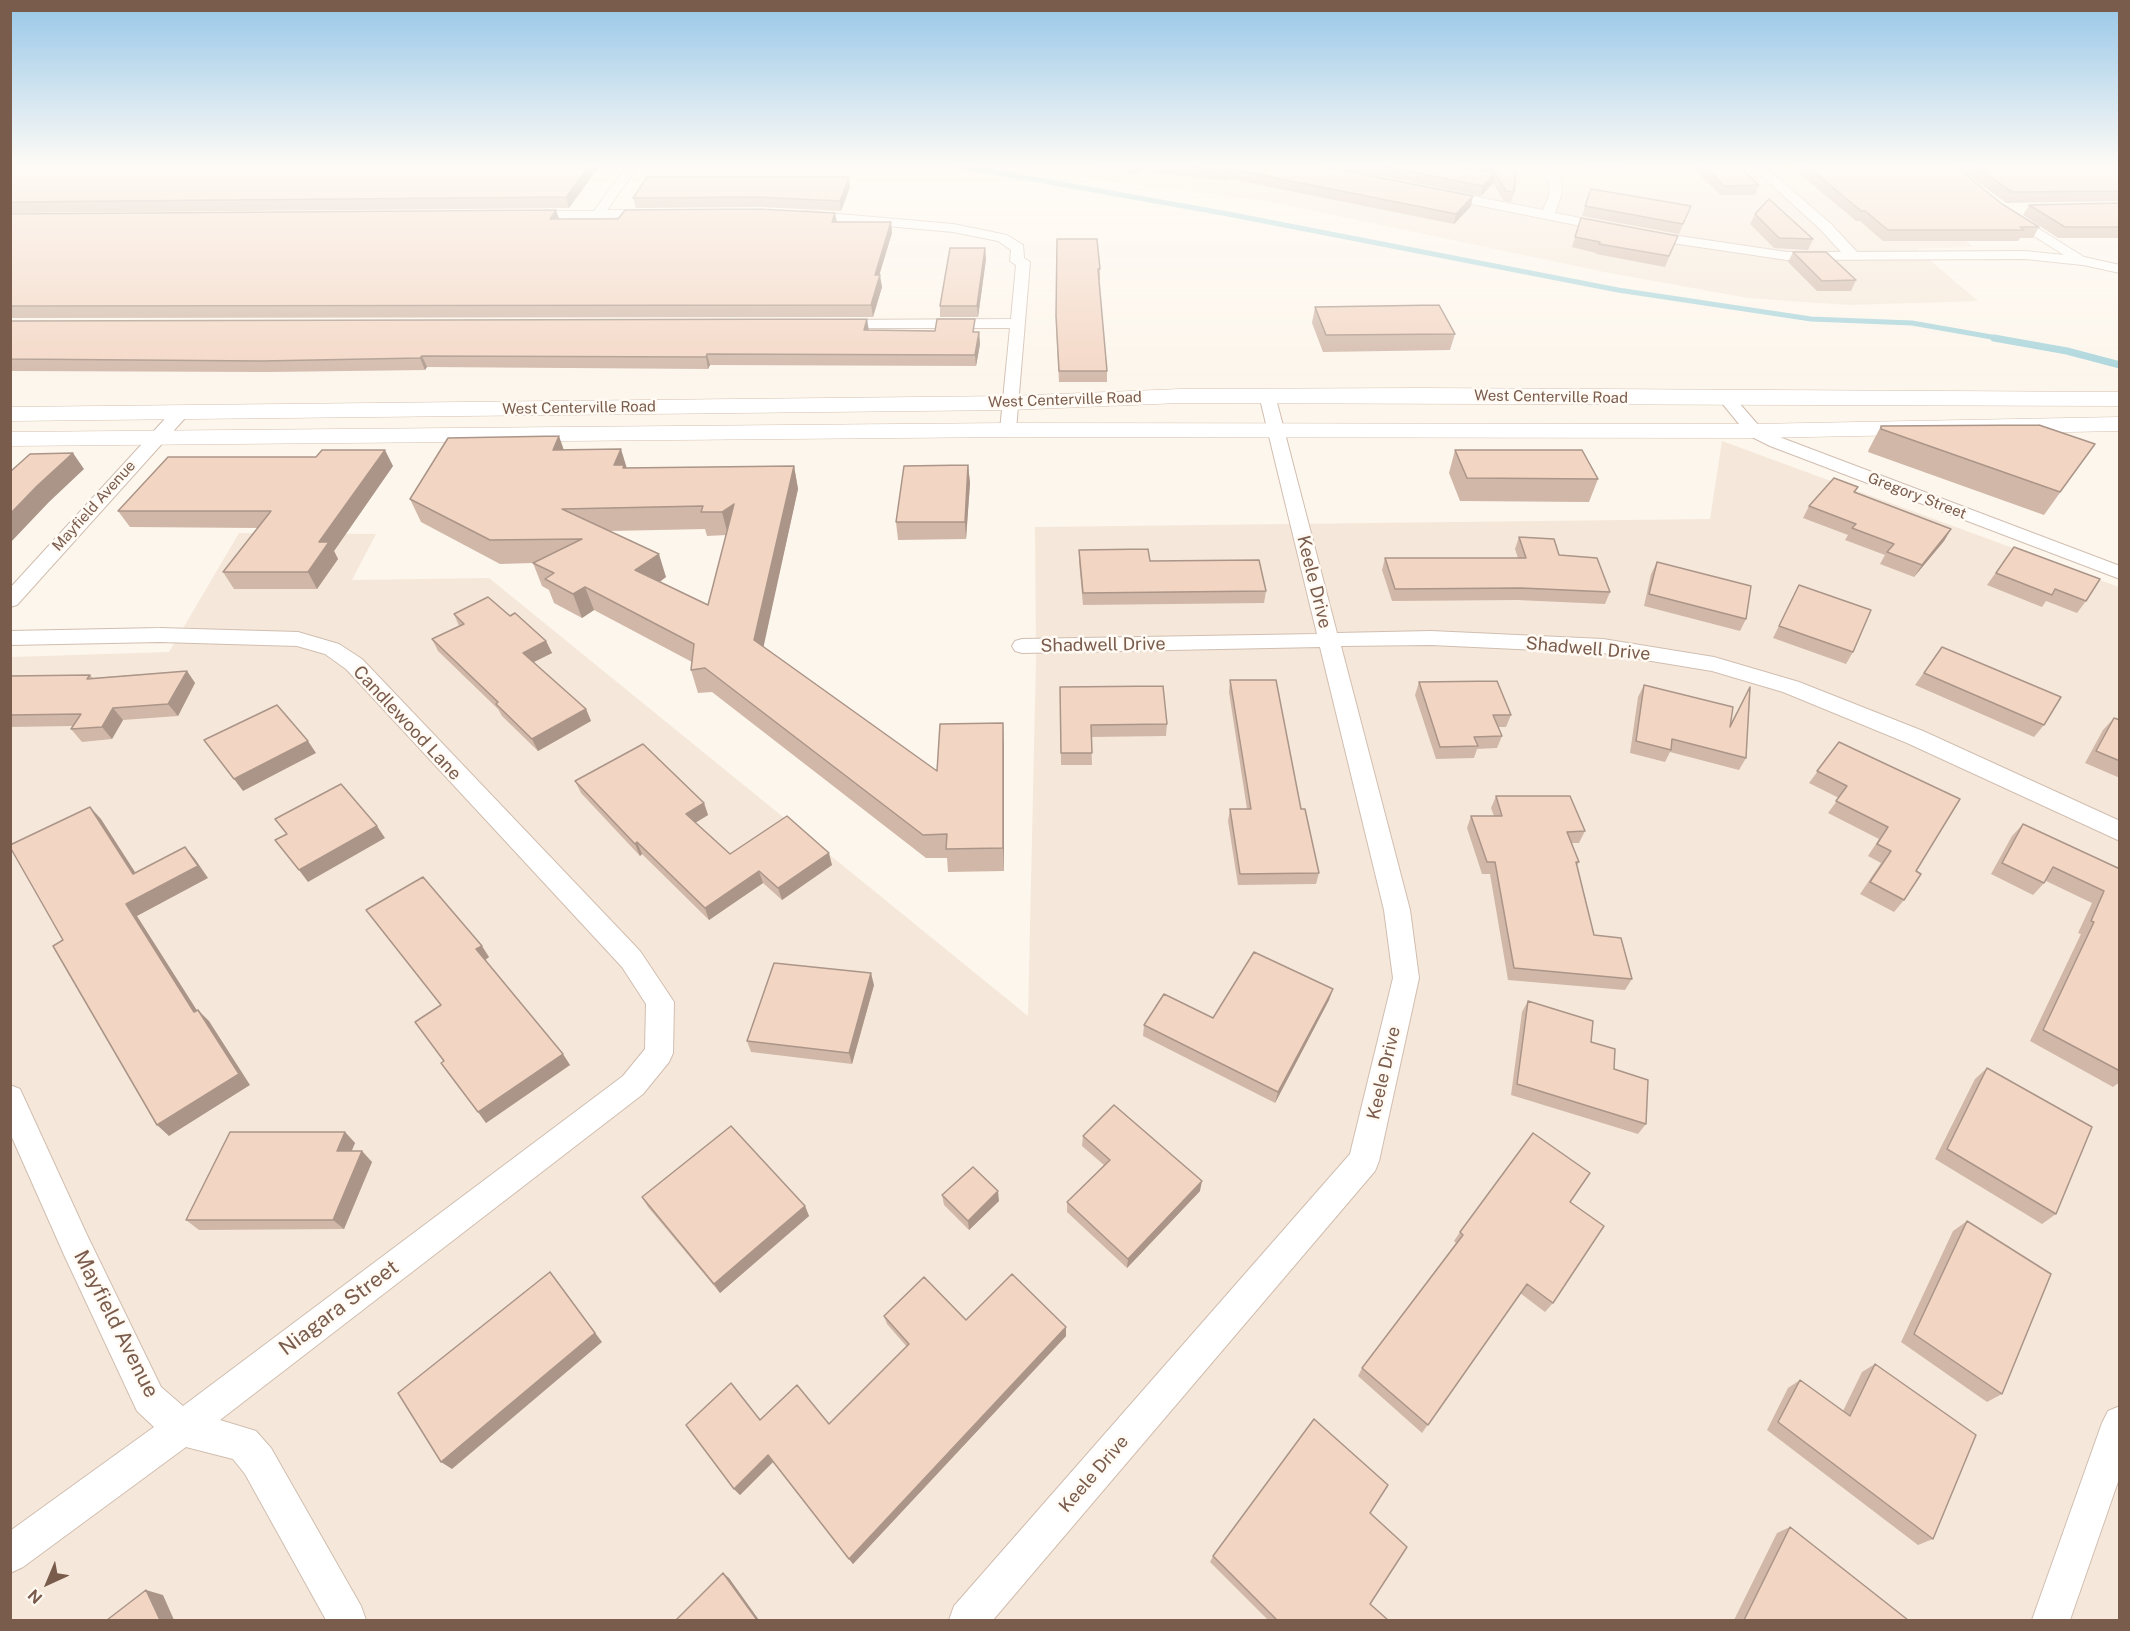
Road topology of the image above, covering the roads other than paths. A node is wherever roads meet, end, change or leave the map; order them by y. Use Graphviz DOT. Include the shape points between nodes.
graph roads {
  1 [pos="1007,241"];
  2 [pos="1683,241"];
  3 [pos="1839,241"];
  4 [pos="2051,241"];
  5 [pos="1854,257"];
  6 [pos="2082,261"];
  7 [pos="2120,269"];
  8 [pos="1018,323"];
  9 [pos="820,324"];
  10 [pos="1267,395"];
  11 [pos="1727,399"];
  12 [pos="2120,399"];
  13 [pos="2029,400"];
  14 [pos="1009,403"];
  15 [pos="180,413"];
  16 [pos="10,414"];
  17 [pos="2057,424"];
  18 [pos="2120,424"];
  19 [pos="1008,430"];
  20 [pos="1275,431"];
  21 [pos="1754,431"];
  22 [pos="155,438"];
  23 [pos="10,439"];
  24 [pos="2120,573"];
  25 [pos="10,602"];
  26 [pos="10,638"];
  27 [pos="1329,641"];
  28 [pos="1022,646"];
  29 [pos="2120,832"];
  30 [pos="659,1053"];
  31 [pos="10,1098"];
  32 [pos="2120,1423"];
  33 [pos="182,1428"];
  34 [pos="10,1554"];
  35 [pos="347,1620"];
  36 [pos="968,1620"];
  37 [pos="2051,1620"];
  1 -- 8 [label="street" via="1018,248 1017,261 1023,262"];
  2 -- 5 [label="street" via="1787,256"];
  3 -- 5 [label="street"];
  4 -- 6 [label="street"];
  5 -- 6 [label="street" via="2025,255"];
  6 -- 7 [label="street"];
  8 -- 9 [label="street"];
  8 -- 14 [label="street"];
  10 -- 11 [label="main road, West Centerville Road"];
  10 -- 14 [label="main road, West Centerville Road"];
  10 -- 20 [label="street, Keele Drive"];
  11 -- 13 [label="main road, West Centerville Road"];
  11 -- 21 [label="street, Gregory Street"];
  12 -- 13 [label="main road, West Centerville Road"];
  13 -- 17 [label="main road"];
  14 -- 15 [label="main road, West Centerville Road"];
  14 -- 19 [label="street"];
  15 -- 16 [label="main road, West Centerville Road"];
  15 -- 22 [label="street, Mayfield Avenue"];
  17 -- 18 [label="main road, West Centerville Road"];
  17 -- 21 [label="main road, West Centerville Road"];
  19 -- 20 [label="main road, West Centerville Road"];
  19 -- 22 [label="main road, West Centerville Road"];
  20 -- 21 [label="main road, West Centerville Road"];
  20 -- 27 [label="street, Keele Drive"];
  21 -- 24 [label="street, Gregory Street"];
  22 -- 23 [label="main road, West Centerville Road"];
  22 -- 25 [label="street, Mayfield Avenue"];
  26 -- 30 [label="street, Candlewood Lane" via="160,635 298,639 332,649 354,664 631,959 660,1002"];
  27 -- 28 [label="street, Shadwell Drive"];
  27 -- 29 [label="street, Shadwell Drive" via="1431,638 1603,646 1714,664 1791,687 1915,737"];
  27 -- 36 [label="street, Keele Drive" via="1397,910 1406,978 1364,1161"];
  30 -- 33 [label="street, Niagara Street" via="633,1085"];
  31 -- 33 [label="street, Mayfield Avenue" via="149,1399"];
  32 -- 37 [label="street"];
  33 -- 34 [label="street, Niagara Street"];
  33 -- 35 [label="street, Mayfield Avenue" via="243,1444 258,1461"];
}
